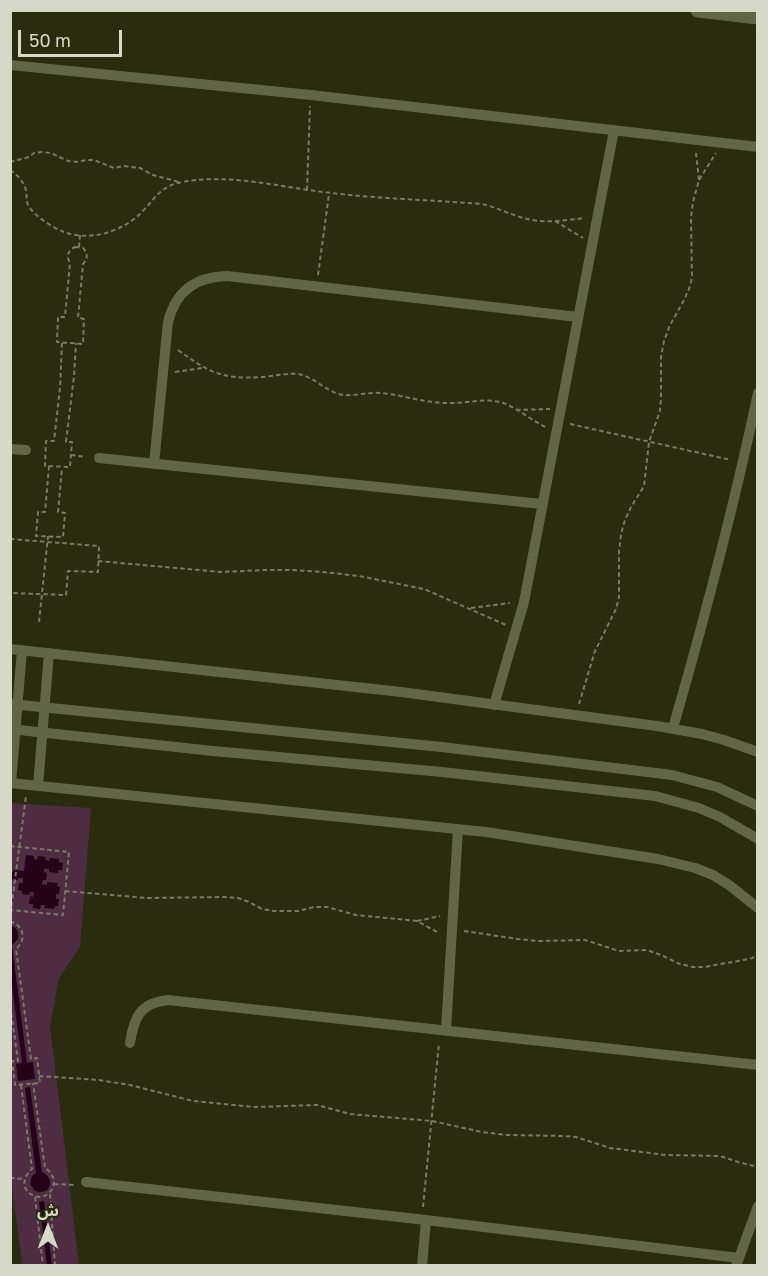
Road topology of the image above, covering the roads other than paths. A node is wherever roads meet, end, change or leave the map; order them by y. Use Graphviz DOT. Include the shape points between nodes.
graph roads {
  1 [pos="698,10"];
  2 [pos="758,17"];
  3 [pos="10,65"];
  4 [pos="614,130"];
  5 [pos="758,147"];
  6 [pos="578,317"];
  7 [pos="758,393"];
  8 [pos="10,449"];
  9 [pos="26,450"];
  10 [pos="99,458"];
  11 [pos="154,464"];
  12 [pos="542,504"];
  13 [pos="10,649"];
  14 [pos="22,651"];
  15 [pos="49,653"];
  16 [pos="14,704"];
  17 [pos="495,705"];
  18 [pos="45,708"];
  19 [pos="673,728"];
  20 [pos="13,730"];
  21 [pos="42,733"];
  22 [pos="758,752"];
  23 [pos="11,783"];
  24 [pos="33,785"];
  25 [pos="758,806"];
  26 [pos="459,829"];
  27 [pos="758,839"];
  28 [pos="758,908"];
  29 [pos="443,1030"];
  30 [pos="130,1043"];
  31 [pos="758,1065"];
  32 [pos="86,1182"];
  33 [pos="758,1206"];
  34 [pos="424,1219"];
  35 [pos="737,1262"];
  36 [pos="422,1266"];
  1 -- 2 [label="main road"];
  3 -- 4 [label="street"];
  4 -- 5 [label="street"];
  4 -- 6 [label="street"];
  6 -- 11 [label="street" via="227,276 206,278 182,294 168,322"];
  6 -- 12 [label="street"];
  7 -- 19 [label="street"];
  8 -- 9 [label="street"];
  10 -- 11 [label="street"];
  11 -- 12 [label="street"];
  12 -- 17 [label="street" via="524,602"];
  13 -- 14 [label="street"];
  14 -- 15 [label="street"];
  14 -- 16 [label="street"];
  15 -- 17 [label="street"];
  15 -- 18 [label="street"];
  16 -- 18 [label="street"];
  16 -- 20 [label="street"];
  17 -- 19 [label="street"];
  18 -- 21 [label="street"];
  18 -- 25 [label="street" via="442,747 672,775 717,787"];
  19 -- 22 [label="street"];
  20 -- 21 [label="street"];
  20 -- 23 [label="street"];
  21 -- 24 [label="street"];
  21 -- 27 [label="street" via="655,796 699,808"];
  23 -- 24 [label="street"];
  24 -- 26 [label="street"];
  26 -- 28 [label="street" via="677,862 712,875"];
  26 -- 29 [label="street"];
  29 -- 30 [label="street" via="168,1000 154,1002 142,1011 133,1024"];
  29 -- 31 [label="street"];
  32 -- 34 [label="street"];
  33 -- 35 [label="street"];
  34 -- 35 [label="street"];
  34 -- 36 [label="street"];
}
